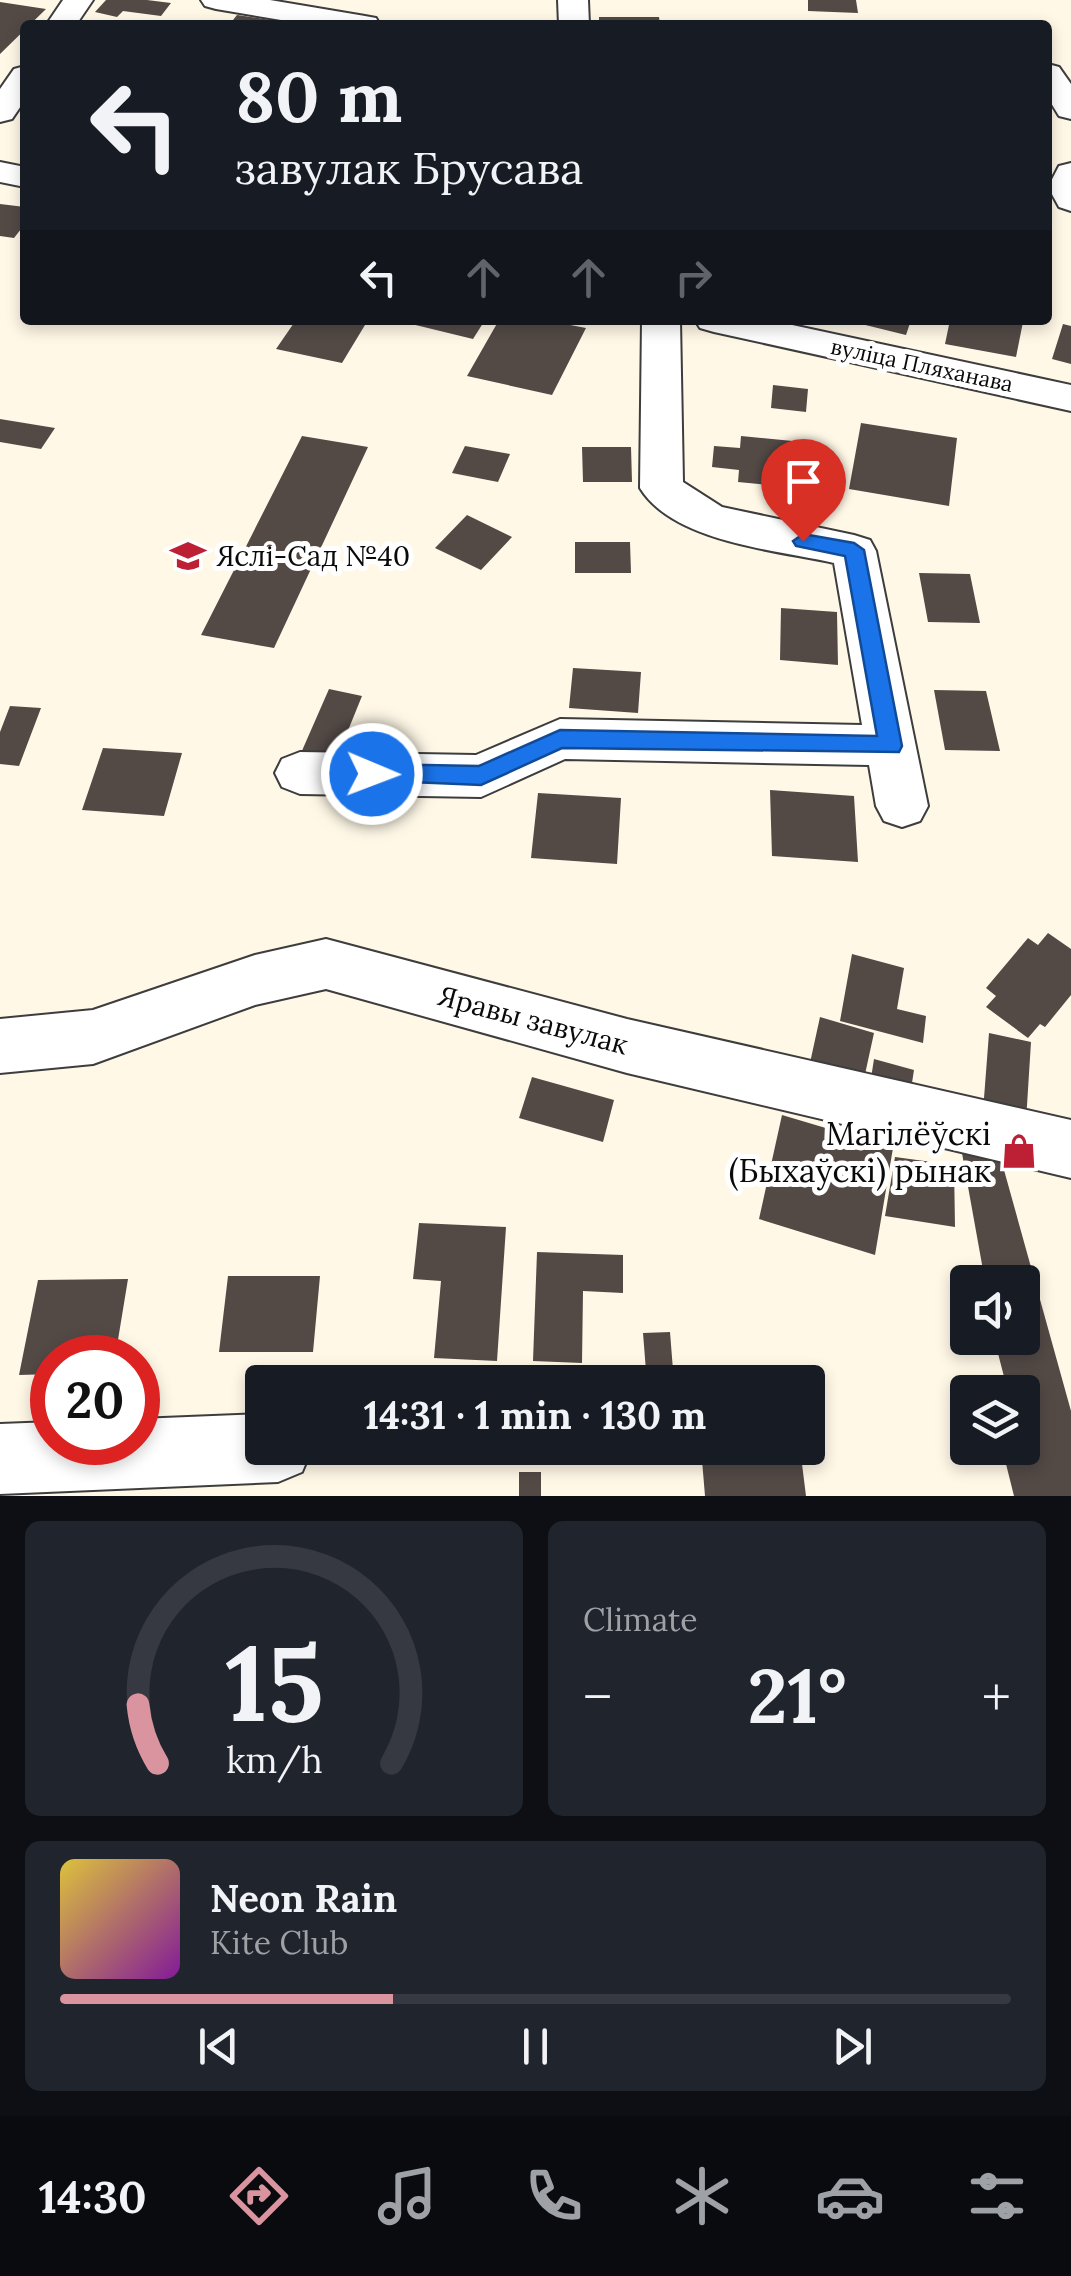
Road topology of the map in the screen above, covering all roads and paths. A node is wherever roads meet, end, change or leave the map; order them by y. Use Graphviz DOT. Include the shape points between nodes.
graph roads {
  1 [pos="216,0"];
  2 [pos="335,20"];
  3 [pos="1052,80"];
  4 [pos="20,83"];
  5 [pos="1071,108"];
  6 [pos="0,112"];
  7 [pos="1071,173"];
  8 [pos="1071,200"];
  9 [pos="661,325"];
  10 [pos="737,325"];
  11 [pos="1071,398"];
  12 [pos="890,746"];
  13 [pos="300,772"];
  14 [pos="902,806"];
  15 [pos="0,1046"];
  16 [pos="1071,1149"];
  17 [pos="245,1449"];
  18 [pos="0,1459"];
  1 -- 2 [label="street"];
  3 -- 5 [label="street"];
  4 -- 6 [label="street"];
  7 -- 8 [label="street" via="1065,188"];
  9 -- 12 [label="street" via="662,488 709,520 854,550"];
  10 -- 11 [label="street, вуліца Пляханава"];
  12 -- 13 [label="street" via="560,739 481,776"];
  12 -- 14 [label="street"];
  15 -- 16 [label="street, Яравы завулак" via="93,1037 254,980 326,964 627,1046"];
  17 -- 18 [label="street"];
}
